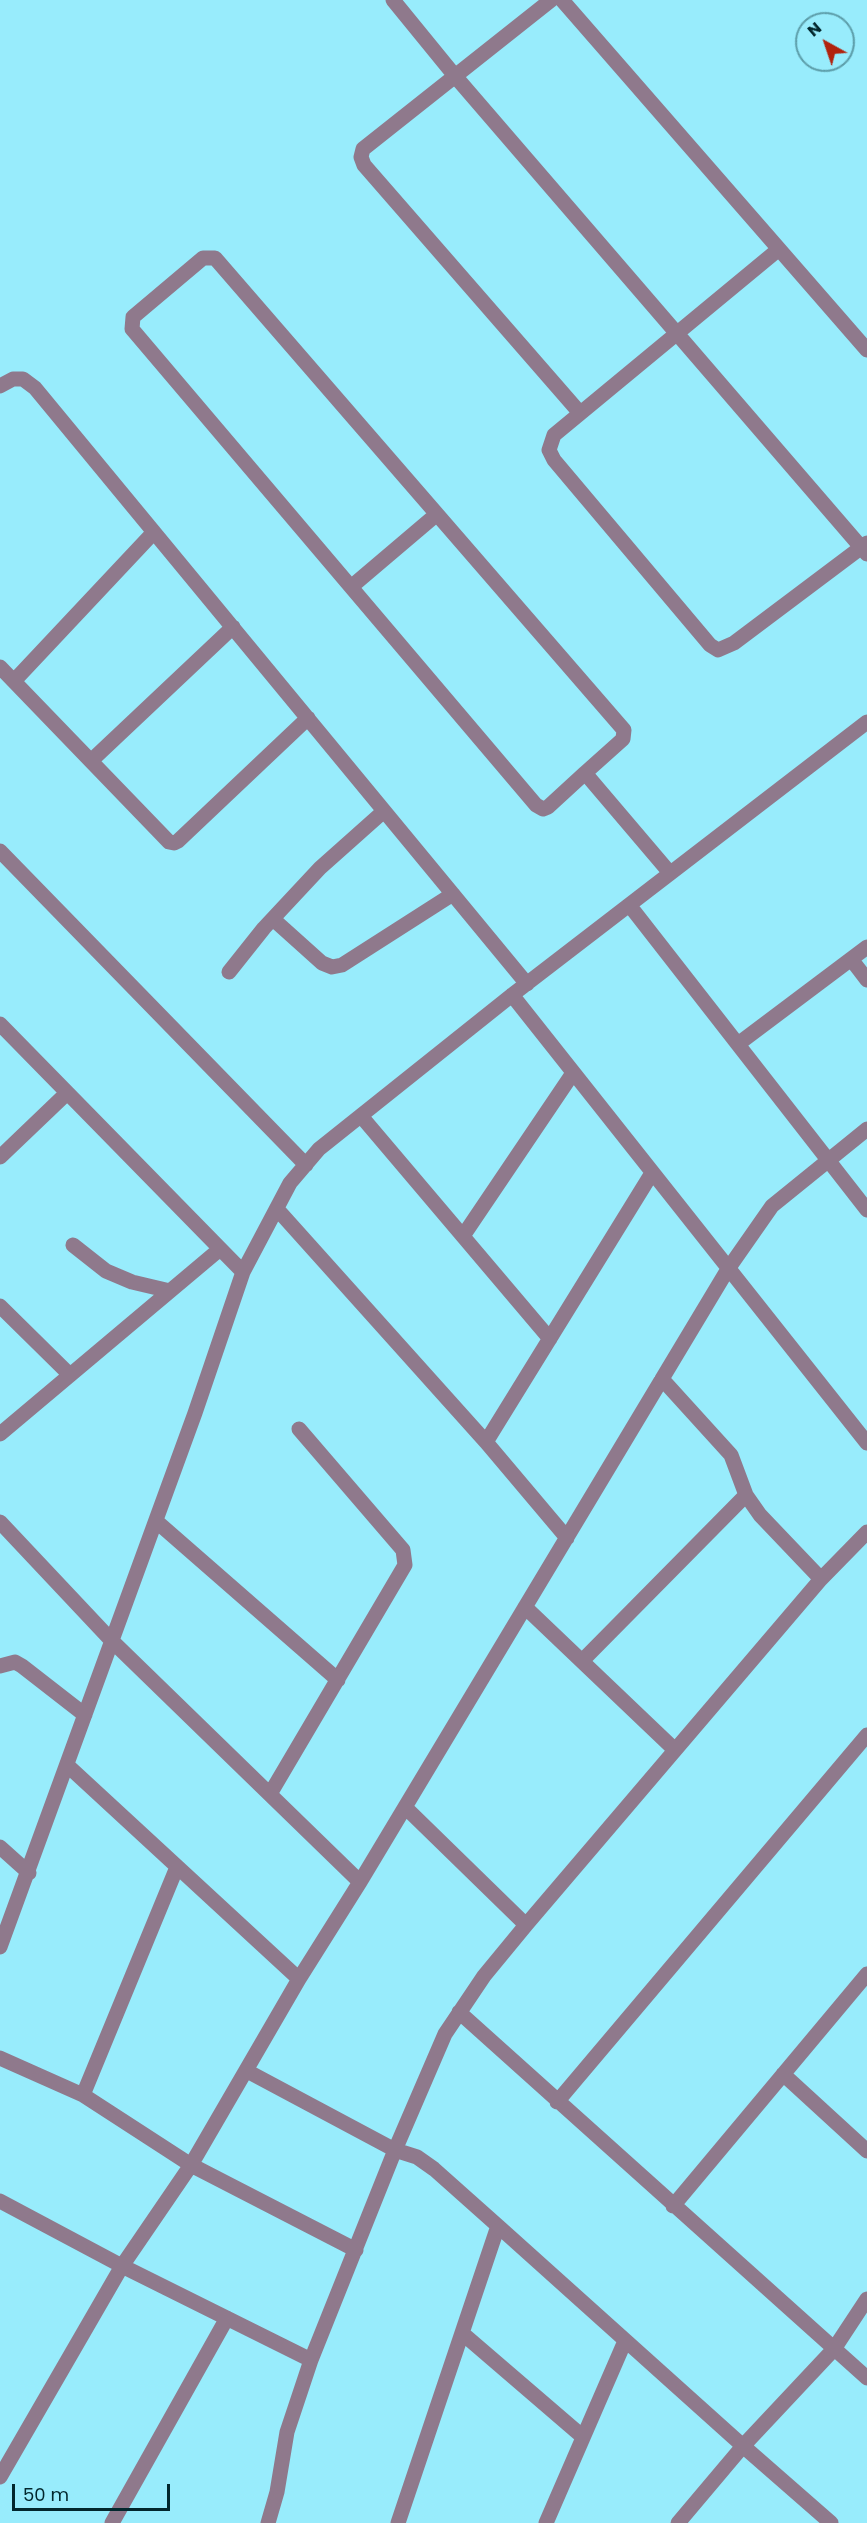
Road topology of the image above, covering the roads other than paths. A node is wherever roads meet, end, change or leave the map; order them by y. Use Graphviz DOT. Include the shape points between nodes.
graph roads {
  1 [pos="393,0"];
  2 [pos="551,0"];
  3 [pos="562,0"];
  4 [pos="455,76"];
  5 [pos="779,249"];
  6 [pos="676,333"];
  7 [pos="867,350"];
  8 [pos="0,386"];
  9 [pos="580,413"];
  10 [pos="437,514"];
  11 [pos="154,532"];
  12 [pos="865,548"];
  13 [pos="351,587"];
  14 [pos="233,627"];
  15 [pos="0,667"];
  16 [pos="14,681"];
  17 [pos="308,718"];
  18 [pos="867,722"];
  19 [pos="92,760"];
  20 [pos="585,773"];
  21 [pos="384,811"];
  22 [pos="0,850"];
  23 [pos="670,873"];
  24 [pos="453,894"];
  25 [pos="630,906"];
  26 [pos="273,919"];
  27 [pos="867,947"];
  28 [pos="850,959"];
  29 [pos="229,972"];
  30 [pos="867,980"];
  31 [pos="527,984"];
  32 [pos="512,995"];
  33 [pos="0,1024"];
  34 [pos="738,1044"];
  35 [pos="573,1073"];
  36 [pos="67,1093"];
  37 [pos="361,1116"];
  38 [pos="867,1129"];
  39 [pos="0,1157"];
  40 [pos="827,1160"];
  41 [pos="306,1165"];
  42 [pos="652,1173"];
  43 [pos="277,1209"];
  44 [pos="867,1210"];
  45 [pos="463,1236"];
  46 [pos="73,1245"];
  47 [pos="220,1249"];
  48 [pos="728,1269"];
  49 [pos="243,1272"];
  50 [pos="170,1291"];
  51 [pos="0,1306"];
  52 [pos="550,1339"];
  53 [pos="70,1375"];
  54 [pos="662,1379"];
  55 [pos="299,1429"];
  56 [pos="0,1434"];
  57 [pos="486,1442"];
  58 [pos="867,1443"];
  59 [pos="746,1495"];
  60 [pos="156,1521"];
  61 [pos="0,1522"];
  62 [pos="867,1532"];
  63 [pos="567,1538"];
  64 [pos="821,1579"];
  65 [pos="525,1607"];
  66 [pos="112,1641"];
  67 [pos="582,1661"];
  68 [pos="0,1666"];
  69 [pos="338,1680"];
  70 [pos="85,1715"];
  71 [pos="867,1735"];
  72 [pos="675,1750"];
  73 [pos="67,1766"];
  74 [pos="270,1794"];
  75 [pos="405,1807"];
  76 [pos="0,1847"];
  77 [pos="177,1867"];
  78 [pos="29,1873"];
  79 [pos="360,1882"];
  80 [pos="526,1925"];
  81 [pos="0,1947"];
  82 [pos="867,1974"];
  83 [pos="299,1979"];
  84 [pos="459,2012"];
  85 [pos="0,2058"];
  86 [pos="247,2071"];
  87 [pos="783,2074"];
  88 [pos="83,2095"];
  89 [pos="557,2102"];
  90 [pos="395,2150"];
  91 [pos="867,2151"];
  92 [pos="191,2165"];
  93 [pos="0,2201"];
  94 [pos="673,2206"];
  95 [pos="498,2226"];
  96 [pos="356,2250"];
  97 [pos="122,2266"];
  98 [pos="867,2299"];
  99 [pos="227,2318"];
  100 [pos="462,2333"];
  101 [pos="625,2341"];
  102 [pos="834,2349"];
  103 [pos="311,2360"];
  104 [pos="867,2378"];
  105 [pos="583,2437"];
  106 [pos="742,2446"];
  107 [pos="0,2478"];
  108 [pos="112,2523"];
  109 [pos="268,2523"];
  110 [pos="398,2523"];
  111 [pos="546,2523"];
  112 [pos="678,2523"];
  113 [pos="831,2523"];
  1 -- 4 [label="street"];
  2 -- 4 [label="street"];
  3 -- 5 [label="street"];
  4 -- 6 [label="street"];
  4 -- 9 [label="street" via="363,149 361,157"];
  5 -- 6 [label="street"];
  5 -- 7 [label="street"];
  6 -- 9 [label="street"];
  6 -- 12 [label="street"];
  8 -- 11 [label="street" via="23,379 35,388"];
  9 -- 12 [label="street" via="554,435 549,450 554,460 718,650 734,644"];
  10 -- 13 [label="street"];
  10 -- 13 [label="street" via="215,258 203,258 194,265 134,318 132,329"];
  10 -- 20 [label="street" via="624,730 623,739"];
  11 -- 14 [label="street"];
  11 -- 16 [label="street"];
  13 -- 20 [label="street" via="536,805 548,807"];
  14 -- 17 [label="street"];
  14 -- 19 [label="street"];
  15 -- 16 [label="street"];
  16 -- 19 [label="street"];
  17 -- 19 [label="street" via="174,843"];
  17 -- 21 [label="street"];
  18 -- 23 [label="street"];
  20 -- 23 [label="street"];
  21 -- 24 [label="street"];
  21 -- 26 [label="street" via="320,868"];
  22 -- 41 [label="street"];
  23 -- 25 [label="street"];
  24 -- 26 [label="street" via="342,965 332,967 322,963"];
  24 -- 31 [label="street"];
  25 -- 31 [label="street"];
  25 -- 34 [label="street"];
  26 -- 29 [label="street"];
  27 -- 28 [label="street"];
  28 -- 30 [label="street"];
  28 -- 34 [label="street"];
  31 -- 32 [label="street"];
  32 -- 35 [label="street"];
  32 -- 37 [label="street"];
  33 -- 36 [label="street"];
  34 -- 40 [label="street"];
  35 -- 42 [label="street"];
  35 -- 45 [label="street"];
  36 -- 39 [label="street"];
  36 -- 47 [label="street"];
  37 -- 41 [label="street" via="319,1149"];
  37 -- 45 [label="street"];
  38 -- 40 [label="street"];
  40 -- 44 [label="street"];
  40 -- 48 [label="street" via="772,1206"];
  41 -- 43 [label="street"];
  42 -- 48 [label="street"];
  42 -- 52 [label="street"];
  43 -- 49 [label="street"];
  43 -- 57 [label="street"];
  45 -- 52 [label="street"];
  46 -- 50 [label="street" via="106,1271"];
  47 -- 49 [label="street"];
  47 -- 50 [label="street"];
  48 -- 54 [label="street"];
  48 -- 58 [label="street"];
  49 -- 60 [label="street"];
  50 -- 53 [label="street"];
  51 -- 53 [label="street"];
  52 -- 57 [label="street"];
  53 -- 56 [label="street"];
  54 -- 59 [label="street" via="731,1455"];
  54 -- 63 [label="street"];
  55 -- 69 [label="street" via="406,1557"];
  57 -- 63 [label="street"];
  59 -- 64 [label="street"];
  59 -- 67 [label="street"];
  60 -- 66 [label="street"];
  60 -- 69 [label="street"];
  61 -- 66 [label="street"];
  62 -- 64 [label="street"];
  63 -- 65 [label="street"];
  64 -- 72 [label="street"];
  65 -- 67 [label="street"];
  65 -- 75 [label="street"];
  66 -- 70 [label="street"];
  66 -- 74 [label="street"];
  67 -- 72 [label="street"];
  68 -- 70 [label="street" via="15,1662 22,1666"];
  69 -- 74 [label="street"];
  70 -- 73 [label="street"];
  71 -- 89 [label="street"];
  72 -- 80 [label="street"];
  73 -- 77 [label="street"];
  73 -- 78 [label="street"];
  74 -- 79 [label="street"];
  75 -- 79 [label="street"];
  75 -- 80 [label="street"];
  76 -- 78 [label="street"];
  77 -- 83 [label="street"];
  77 -- 88 [label="street"];
  78 -- 81 [label="street"];
  79 -- 83 [label="street"];
  80 -- 84 [label="street"];
  82 -- 87 [label="street"];
  83 -- 86 [label="street"];
  84 -- 89 [label="street"];
  84 -- 90 [label="street" via="445,2034"];
  85 -- 88 [label="street"];
  86 -- 90 [label="street"];
  86 -- 92 [label="street"];
  87 -- 91 [label="street"];
  87 -- 94 [label="street"];
  88 -- 92 [label="street"];
  89 -- 94 [label="street"];
  90 -- 95 [label="street" via="417,2157 434,2169"];
  90 -- 96 [label="street"];
  92 -- 96 [label="street"];
  92 -- 97 [label="street"];
  93 -- 97 [label="street"];
  94 -- 102 [label="street"];
  95 -- 100 [label="street"];
  95 -- 101 [label="street"];
  96 -- 103 [label="street"];
  97 -- 99 [label="street"];
  97 -- 107 [label="street"];
  98 -- 102 [label="street"];
  99 -- 103 [label="street"];
  99 -- 108 [label="street"];
  100 -- 105 [label="street"];
  100 -- 110 [label="street"];
  101 -- 105 [label="street"];
  101 -- 106 [label="street"];
  102 -- 104 [label="street"];
  102 -- 106 [label="street"];
  103 -- 109 [label="street" via="287,2432"];
  105 -- 111 [label="street"];
  106 -- 112 [label="street"];
  106 -- 113 [label="street"];
}
